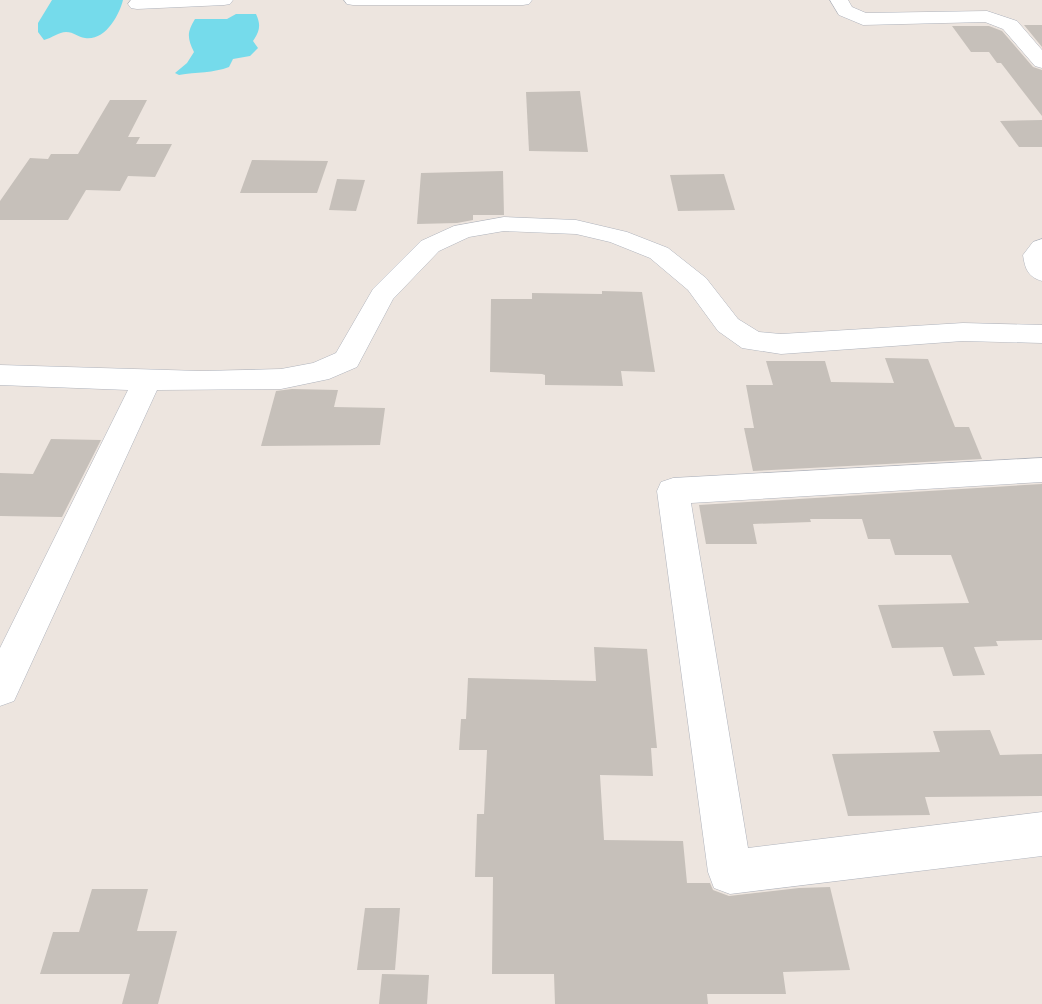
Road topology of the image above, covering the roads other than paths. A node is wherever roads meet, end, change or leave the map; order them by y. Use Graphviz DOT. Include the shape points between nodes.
graph roads {
  1 [pos="140,0"];
  2 [pos="224,0"];
  3 [pos="353,0"];
  4 [pos="523,0"];
  5 [pos="839,0"];
  6 [pos="1042,62"];
  7 [pos="1042,248"];
  8 [pos="1042,273"];
  9 [pos="1042,334"];
  10 [pos="0,375"];
  11 [pos="147,380"];
  12 [pos="1042,470"];
  13 [pos="0,688"];
  14 [pos="1042,834"];
  1 -- 2 [label="street" via="137,4"];
  3 -- 4 [label="street"];
  5 -- 6 [label="street" via="845,11 863,19 987,16 1010,25"];
  7 -- 8 [label="street" via="1036,255"];
  9 -- 11 [label="street" via="963,332 781,344 752,341 728,325 697,284 659,254 618,237 576,227 504,224 463,231 430,246 382,295 347,360 319,372 281,379"];
  10 -- 11 [label="street"];
  11 -- 13 [label="street"];
  12 -- 14 [label="street" via="673,491 730,872"];
}
